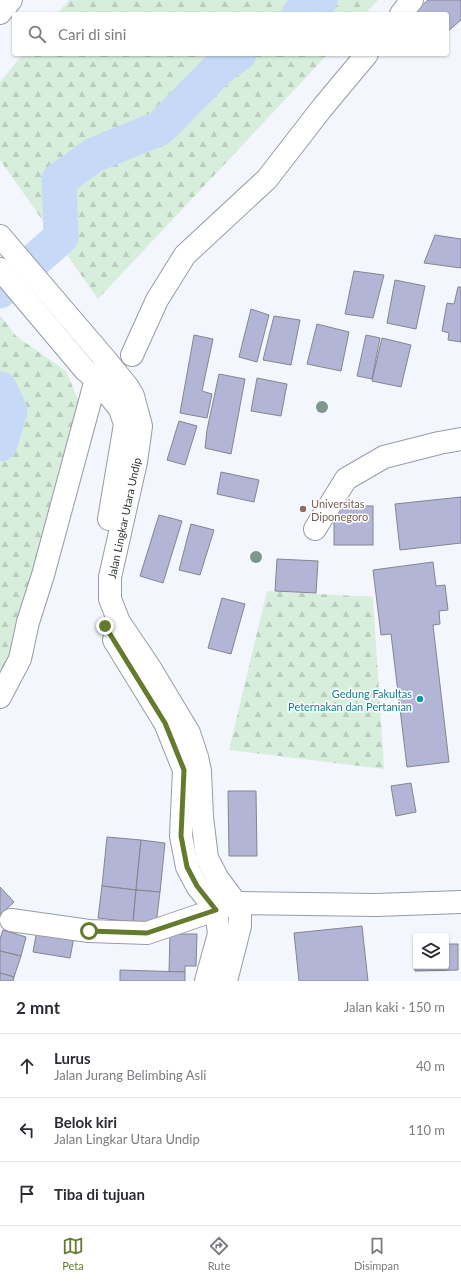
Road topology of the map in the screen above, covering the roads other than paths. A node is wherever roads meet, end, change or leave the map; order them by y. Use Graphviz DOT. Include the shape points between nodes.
graph roads {
  1 [pos="11,0"];
  2 [pos="412,0"];
  3 [pos="0,12"];
  4 [pos="403,12"];
  5 [pos="365,56"];
  6 [pos="0,236"];
  7 [pos="0,269"];
  8 [pos="132,354"];
  9 [pos="104,382"];
  10 [pos="461,439"];
  11 [pos="315,528"];
  12 [pos="0,697"];
  13 [pos="461,902"];
  14 [pos="226,906"];
  15 [pos="11,920"];
  16 [pos="206,981"];
  17 [pos="226,981"];
  1 -- 3 [label="street"];
  2 -- 4 [label="street"];
  5 -- 8 [label="street" via="267,179 185,255 157,300"];
  6 -- 9 [label="street, Jalan Lingkar Utara Undip" via="101,354"];
  7 -- 9 [label="street, Jalan Lingkar Utara Undip"];
  9 -- 12 [label="street" via="28,622 20,659"];
  9 -- 14 [label="street, Jalan Lingkar Utara Undip" via="120,409 125,424 97,583 96,604 105,626 192,770 207,858 218,879"];
  10 -- 11 [label="street" via="384,457 346,479"];
  13 -- 14 [label="street"];
  14 -- 15 [label="street" via="147,933 89,931"];
  14 -- 16 [label="street, Jalan Lingkar Utara Undip"];
  14 -- 17 [label="street, Jalan Lingkar Utara Undip" via="240,913 240,926"];
}
